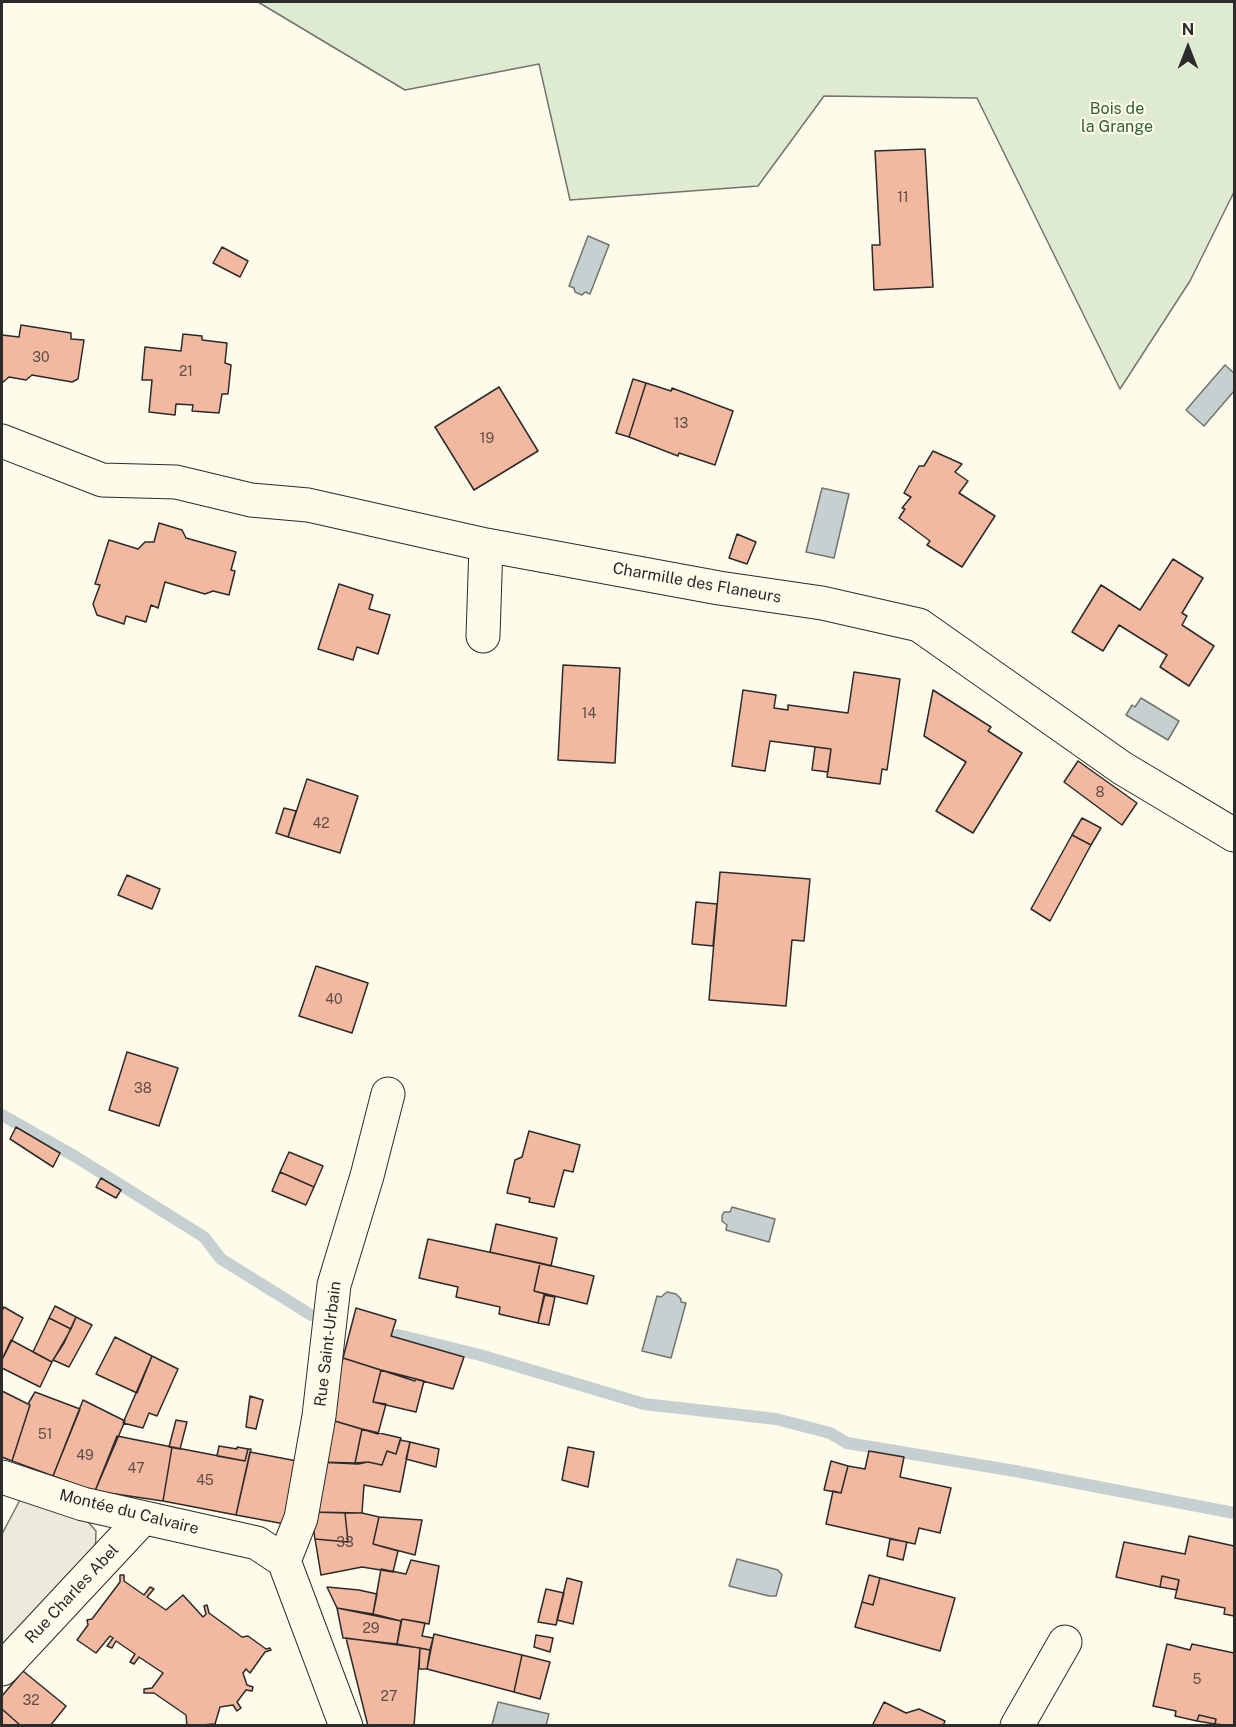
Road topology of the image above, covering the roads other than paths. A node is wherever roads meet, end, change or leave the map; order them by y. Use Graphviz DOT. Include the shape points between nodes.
graph roads {
  1 [pos="2,441"];
  2 [pos="486,545"];
  3 [pos="483,636"];
  4 [pos="1234,835"];
  5 [pos="388,1094"];
  6 [pos="2,1477"];
  7 [pos="143,1518"];
  8 [pos="284,1561"];
  9 [pos="1065,1642"];
  10 [pos="2,1669"];
  11 [pos="346,1725"];
  12 [pos="1017,1725"];
  1 -- 2 [label="street, Charmille des Flaneurs" via="102,480 176,482 250,500 308,505"];
  2 -- 3 [label="street"];
  2 -- 4 [label="street, Charmille des Flaneurs" via="822,603 919,626 1122,768"];
  5 -- 8 [label="street, Rue Saint-Urbain" via="334,1285 302,1518"];
  6 -- 7 [label="street, Montée du Calvaire" via="83,1504"];
  7 -- 8 [label="street, Montée du Calvaire" via="257,1543"];
  7 -- 10 [label="street, Rue Charles Abel"];
  8 -- 11 [label="street"];
  9 -- 12 [label="street"];
}
